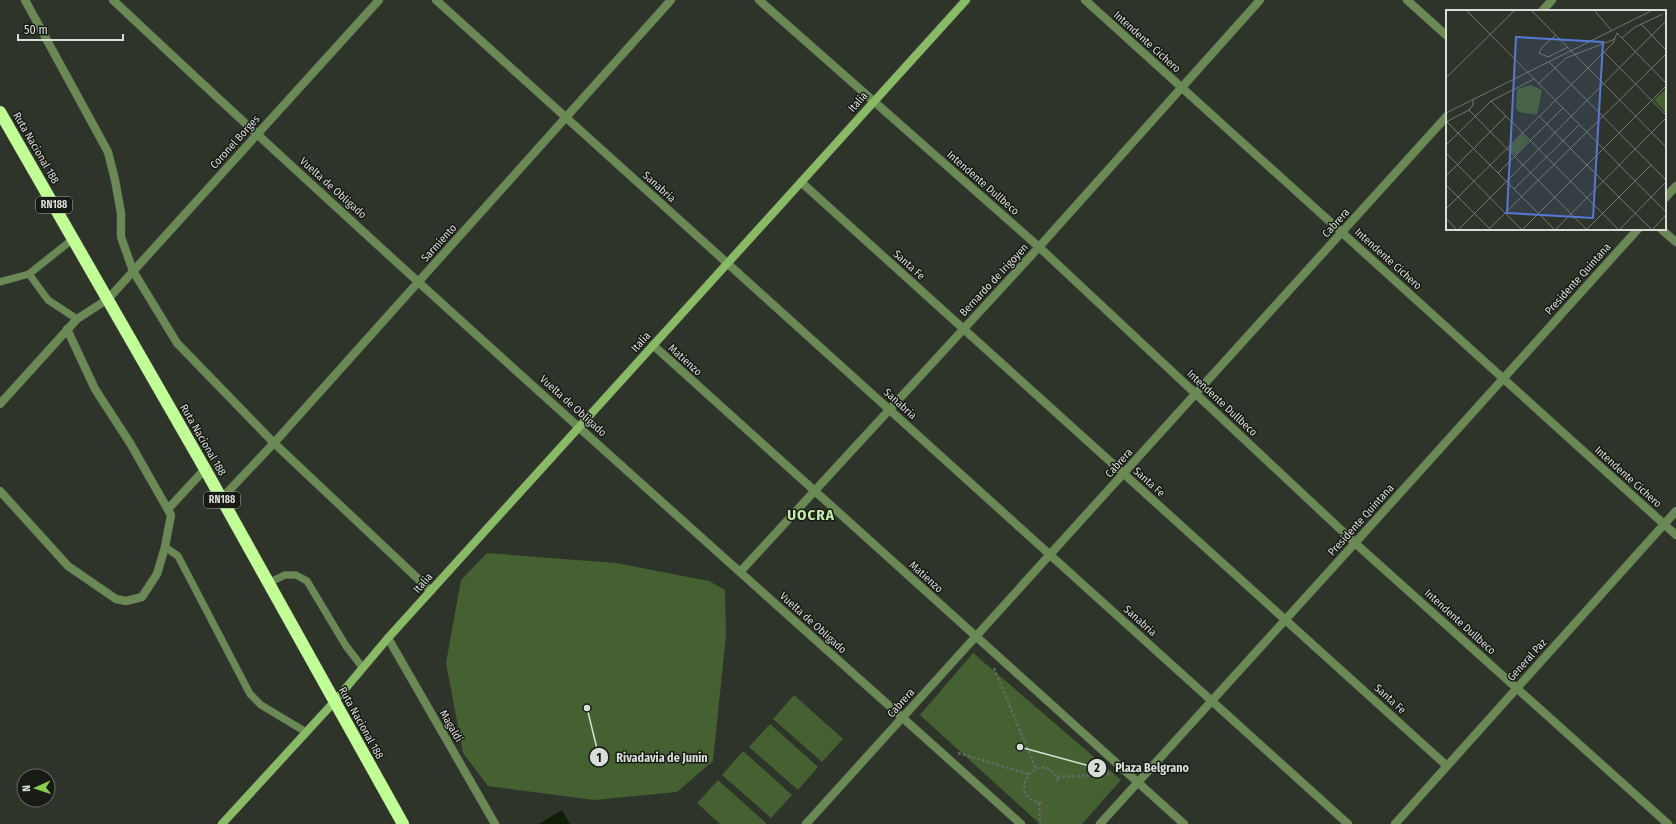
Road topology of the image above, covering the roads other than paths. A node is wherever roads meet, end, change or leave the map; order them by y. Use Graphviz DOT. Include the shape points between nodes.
graph roads {
  1 [pos="25,0"];
  2 [pos="113,0"];
  3 [pos="379,0"];
  4 [pos="436,0"];
  5 [pos="671,0"];
  6 [pos="759,0"];
  7 [pos="966,0"];
  8 [pos="1085,0"];
  9 [pos="1260,0"];
  10 [pos="1407,0"];
  11 [pos="1552,0"];
  12 [pos="1543,10"];
  13 [pos="1446,35"];
  14 [pos="1182,88"];
  15 [pos="874,102"];
  16 [pos="0,112"];
  17 [pos="566,117"];
  18 [pos="1446,117"];
  19 [pos="257,135"];
  20 [pos="801,182"];
  21 [pos="1676,186"];
  22 [pos="1666,197"];
  23 [pos="1637,230"];
  24 [pos="1662,230"];
  25 [pos="1342,233"];
  26 [pos="73,239"];
  27 [pos="1676,242"];
  28 [pos="1039,247"];
  29 [pos="727,263"];
  30 [pos="133,271"];
  31 [pos="29,274"];
  32 [pos="0,282"];
  33 [pos="419,282"];
  34 [pos="108,299"];
  35 [pos="76,319"];
  36 [pos="67,329"];
  37 [pos="964,329"];
  38 [pos="653,346"];
  39 [pos="1503,378"];
  40 [pos="1196,394"];
  41 [pos="0,404"];
  42 [pos="890,410"];
  43 [pos="579,427"];
  44 [pos="274,443"];
  45 [pos="205,469"];
  46 [pos="1124,474"];
  47 [pos="0,491"];
  48 [pos="814,491"];
  49 [pos="221,499"];
  50 [pos="168,509"];
  51 [pos="1676,511"];
  52 [pos="1664,524"];
  53 [pos="1676,535"];
  54 [pos="1356,543"];
  55 [pos="165,547"];
  56 [pos="1050,555"];
  57 [pos="740,572"];
  58 [pos="268,583"];
  59 [pos="431,591"];
  60 [pos="1286,620"];
  61 [pos="976,637"];
  62 [pos="388,638"];
  63 [pos="363,668"];
  64 [pos="1517,688"];
  65 [pos="1212,701"];
  66 [pos="334,702"];
  67 [pos="903,718"];
  68 [pos="306,732"];
  69 [pos="1447,766"];
  70 [pos="1138,782"];
  71 [pos="222,824"];
  72 [pos="403,824"];
  73 [pos="494,824"];
  74 [pos="806,824"];
  75 [pos="1021,824"];
  76 [pos="1100,824"];
  77 [pos="1184,824"];
  78 [pos="1348,824"];
  79 [pos="1395,824"];
  80 [pos="1668,824"];
  1 -- 30 [label="street" via="108,152 120,212 121,237"];
  2 -- 19 [label="street, Vuelta de Obligado"];
  3 -- 19 [label="street, Coronel Borges"];
  4 -- 17 [label="street, Sanabria"];
  5 -- 17 [label="street, Sarmiento"];
  6 -- 15 [label="street, Intendente Dullbeco"];
  7 -- 15 [label="street, Italia"];
  8 -- 14 [label="street, Intendente Cichero"];
  9 -- 14 [label="street, Bernardo de Irigoyen"];
  10 -- 13 [label="street"];
  11 -- 12 [label="street"];
  14 -- 25 [label="street, Intendente Cichero"];
  14 -- 28 [label="street, Bernardo de Irigoyen"];
  15 -- 20 [label="street, Italia"];
  15 -- 28 [label="street, Intendente Dullbeco"];
  16 -- 26 [label="highway, Ruta Nacional 188 / RN188"];
  17 -- 29 [label="street, Sanabria"];
  17 -- 33 [label="street, Sarmiento"];
  18 -- 25 [label="street, Cabrera"];
  19 -- 30 [label="street, Coronel Borges"];
  19 -- 33 [label="street, Vuelta de Obligado"];
  20 -- 29 [label="street, Italia"];
  20 -- 37 [label="street, Santa Fe"];
  21 -- 22 [label="street"];
  23 -- 39 [label="street, Presidente Quintana"];
  24 -- 27 [label="street"];
  25 -- 39 [label="street, Intendente Cichero"];
  25 -- 40 [label="street, Cabrera"];
  26 -- 31 [label="lane"];
  26 -- 34 [label="highway, Ruta Nacional 188 / RN188"];
  28 -- 37 [label="street, Bernardo de Irigoyen"];
  28 -- 40 [label="street, Intendente Dullbeco"];
  29 -- 38 [label="street, Italia"];
  29 -- 42 [label="street, Sanabria"];
  30 -- 34 [label="street, Coronel Borges"];
  30 -- 44 [label="street" via="177,343"];
  31 -- 32 [label="lane"];
  31 -- 35 [label="lane" via="48,300"];
  33 -- 43 [label="street, Vuelta de Obligado"];
  33 -- 44 [label="street, Sarmiento"];
  34 -- 35 [label="street, Coronel Borges"];
  34 -- 45 [label="highway, Ruta Nacional 188 / RN188"];
  35 -- 36 [label="street, Coronel Borges"];
  36 -- 41 [label="street, Coronel Borges"];
  36 -- 50 [label="street" via="95,389"];
  37 -- 42 [label="street, Bernardo de Irigoyen"];
  37 -- 46 [label="street, Santa Fe"];
  38 -- 43 [label="street, Italia"];
  38 -- 48 [label="street, Matienzo"];
  39 -- 52 [label="street, Intendente Cichero"];
  39 -- 54 [label="street, Presidente Quintana"];
  40 -- 46 [label="street, Cabrera"];
  40 -- 54 [label="street, Intendente Dullbeco"];
  42 -- 48 [label="street, Bernardo de Irigoyen"];
  42 -- 56 [label="street, Sanabria"];
  43 -- 57 [label="street, Vuelta de Obligado"];
  43 -- 59 [label="street, Italia"];
  44 -- 49 [label="street, Sarmiento"];
  44 -- 59 [label="street"];
  45 -- 49 [label="highway, Ruta Nacional 188 / RN188"];
  45 -- 50 [label="street"];
  46 -- 56 [label="street, Cabrera"];
  46 -- 60 [label="street, Santa Fe"];
  47 -- 55 [label="street" via="68,566 116,600 126,601 142,597 157,574"];
  48 -- 57 [label="street, Bernardo de Irigoyen"];
  48 -- 61 [label="street, Matienzo"];
  49 -- 58 [label="highway, Ruta Nacional 188 / RN188"];
  50 -- 55 [label="street" via="171,515"];
  51 -- 52 [label="street, General Paz"];
  52 -- 53 [label="street, Intendente Cichero"];
  52 -- 64 [label="street, General Paz"];
  54 -- 60 [label="street, Presidente Quintana"];
  54 -- 64 [label="street, Intendente Dullbeco"];
  55 -- 68 [label="lane" via="178,556 250,694 260,705"];
  56 -- 61 [label="street, Cabrera"];
  56 -- 65 [label="street, Sanabria"];
  57 -- 67 [label="street, Vuelta de Obligado"];
  58 -- 63 [label="lane" via="285,575 296,575 307,581 346,646"];
  58 -- 66 [label="highway, Ruta Nacional 188 / RN188"];
  59 -- 62 [label="street, Italia"];
  60 -- 65 [label="street, Presidente Quintana"];
  60 -- 69 [label="street, Santa Fe"];
  61 -- 67 [label="street, Cabrera"];
  61 -- 70 [label="street, Matienzo"];
  62 -- 63 [label="street, Italia"];
  62 -- 73 [label="street, Magaldi"];
  63 -- 66 [label="street, Italia"];
  64 -- 69 [label="street, General Paz"];
  64 -- 80 [label="street, Intendente Dullbeco"];
  65 -- 70 [label="street, Presidente Quintana"];
  65 -- 78 [label="street, Sanabria"];
  66 -- 68 [label="street, Italia"];
  66 -- 72 [label="highway, Ruta Nacional 188 / RN188"];
  67 -- 74 [label="street, Cabrera"];
  67 -- 75 [label="street, Vuelta de Obligado"];
  68 -- 71 [label="street, Italia"];
  69 -- 79 [label="street, General Paz"];
  70 -- 76 [label="street, Presidente Quintana"];
  70 -- 77 [label="street, Matienzo"];
}
